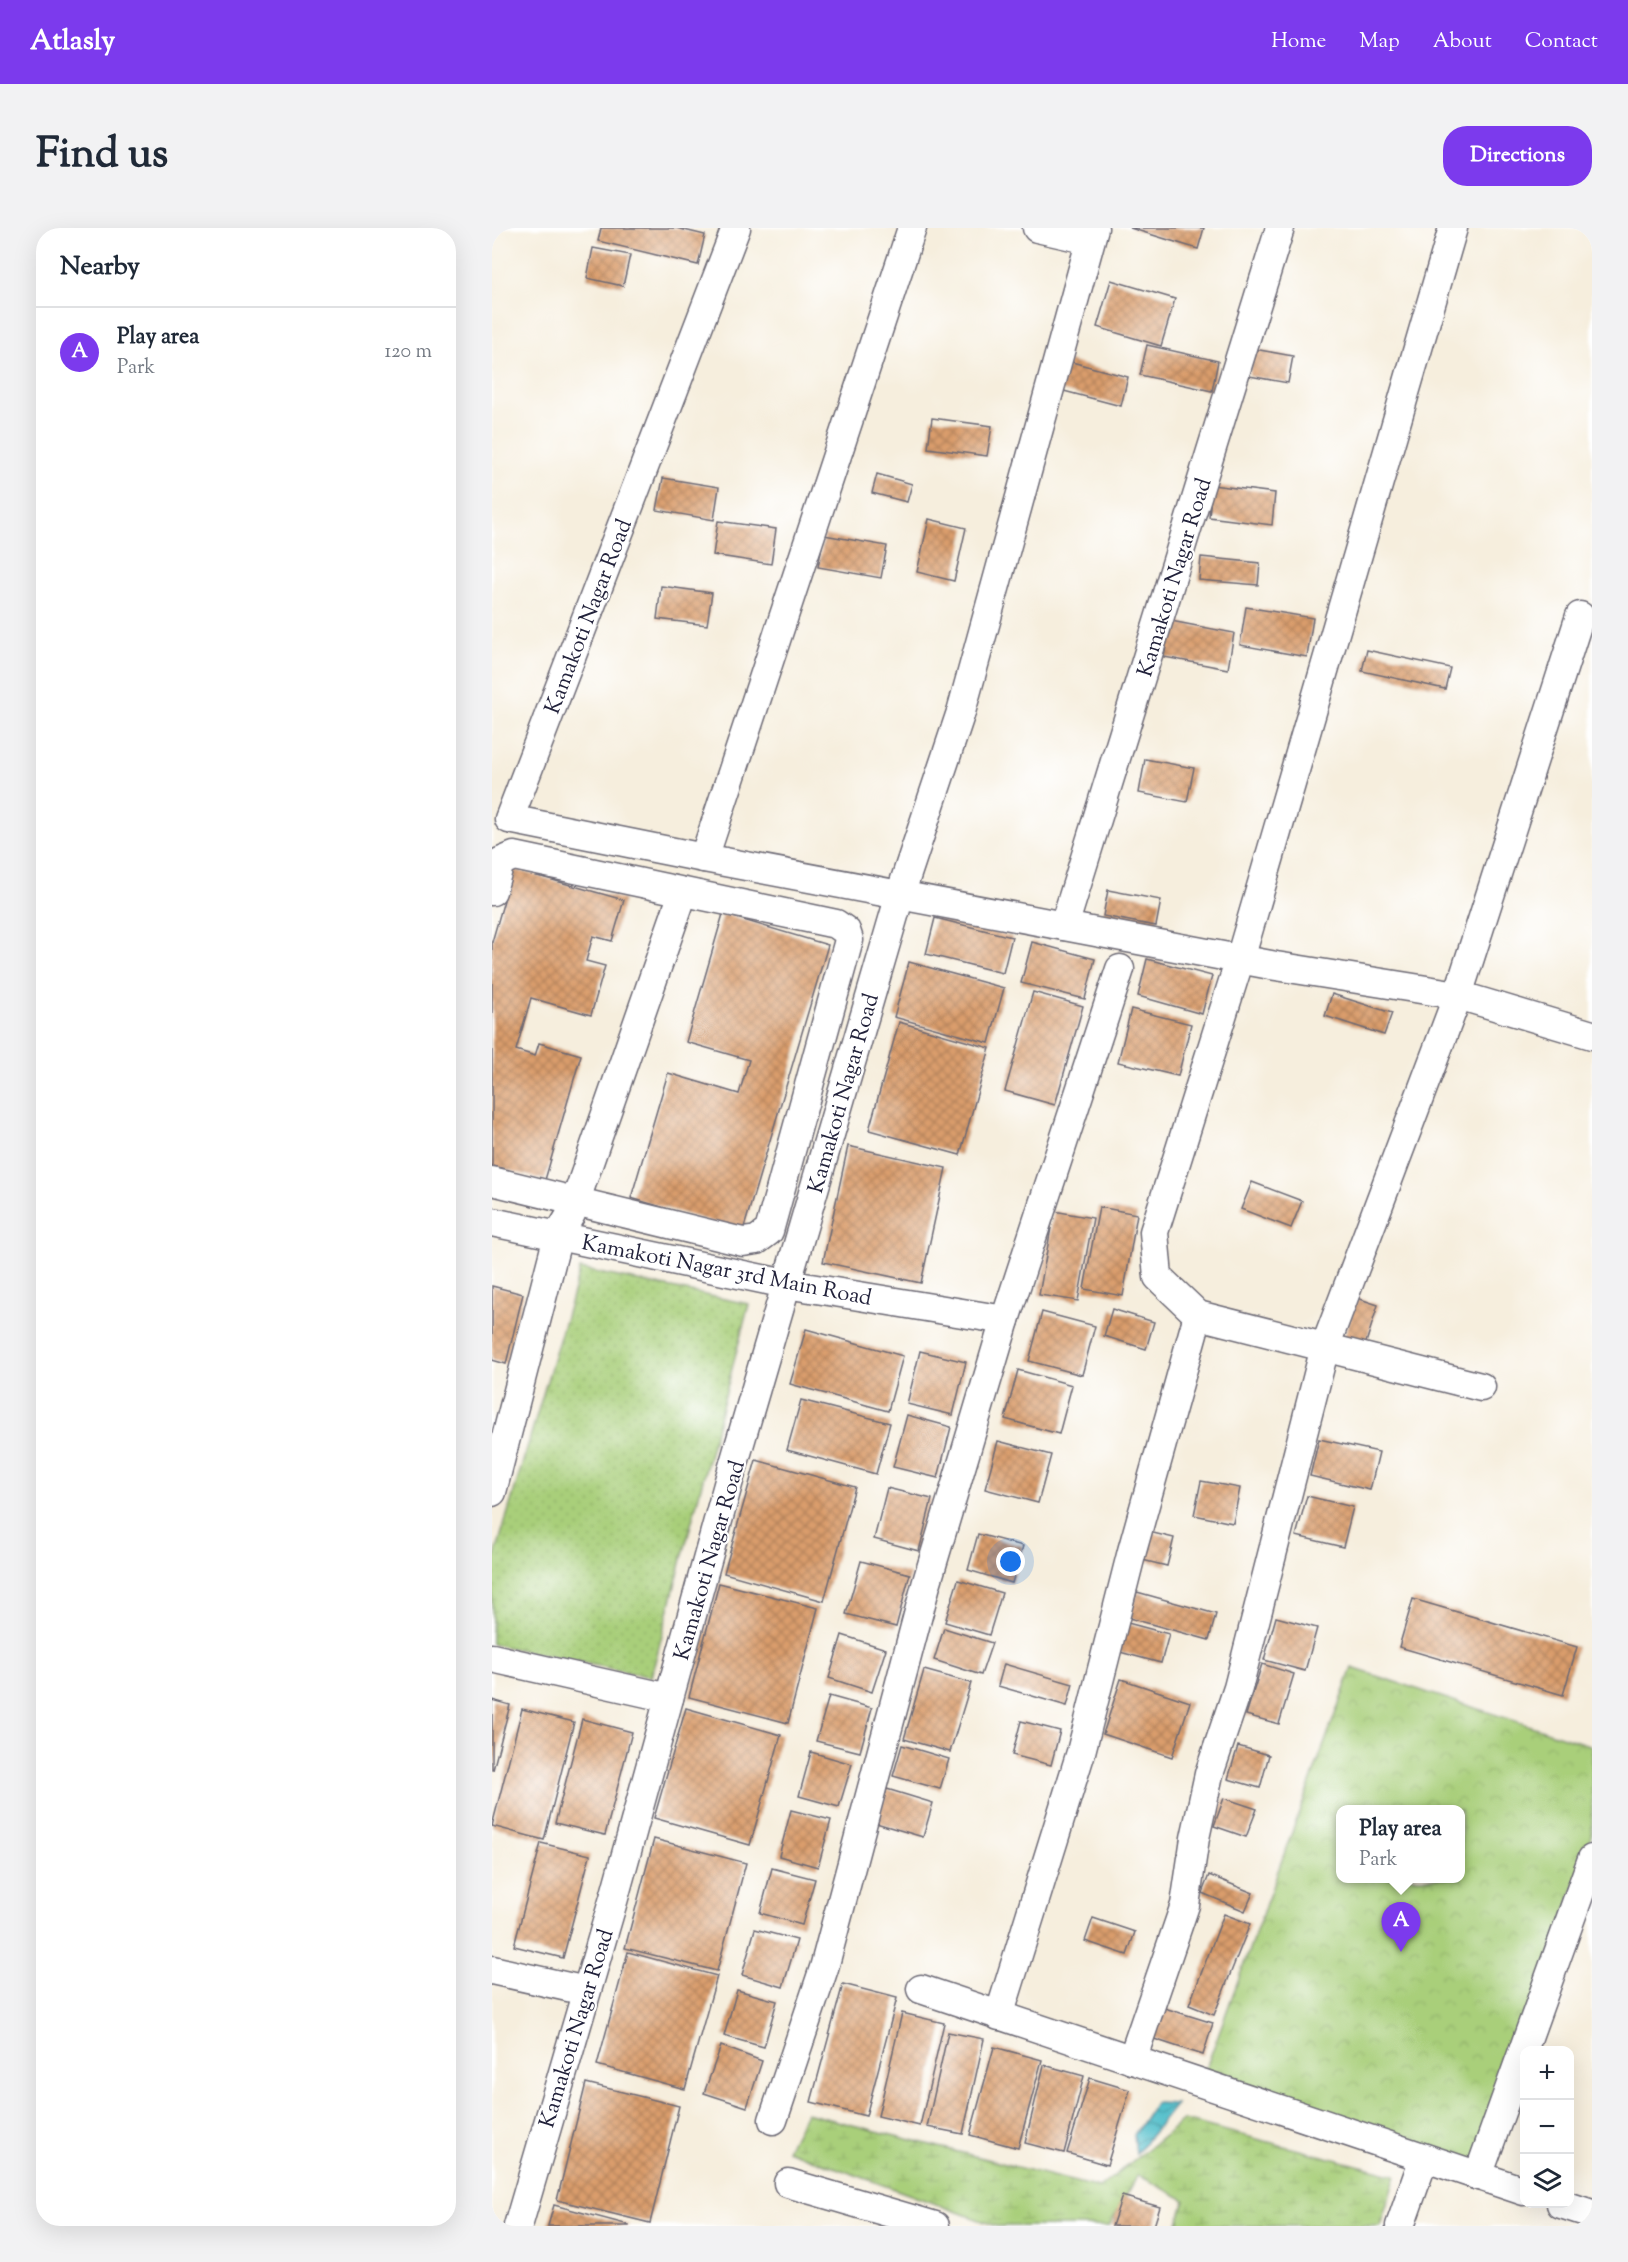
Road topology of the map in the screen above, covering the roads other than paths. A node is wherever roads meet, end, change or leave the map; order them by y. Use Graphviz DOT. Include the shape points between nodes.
graph roads {
  1 [pos="736,228"];
  2 [pos="912,228"];
  3 [pos="1037,228"];
  4 [pos="1280,228"];
  5 [pos="1453,228"];
  6 [pos="1092,234"];
  7 [pos="1580,616"];
  8 [pos="501,817"];
  9 [pos="704,858"];
  10 [pos="492,891"];
  11 [pos="683,893"];
  12 [pos="900,895"];
  13 [pos="1064,926"];
  14 [pos="1240,958"];
  15 [pos="1120,969"];
  16 [pos="1458,995"];
  17 [pos="1592,1035"];
  18 [pos="492,1181"];
  19 [pos="574,1202"];
  20 [pos="492,1222"];
  21 [pos="558,1236"];
  22 [pos="786,1284"];
  23 [pos="1198,1314"];
  24 [pos="1005,1320"];
  25 [pos="1325,1347"];
  26 [pos="1481,1387"];
  27 [pos="492,1492"];
  28 [pos="492,1658"];
  29 [pos="669,1698"];
  30 [pos="1592,1859"];
  31 [pos="492,1970"];
  32 [pos="921,1989"];
  33 [pos="586,1991"];
  34 [pos="999,2016"];
  35 [pos="1132,2060"];
  36 [pos="773,2120"];
  37 [pos="1424,2158"];
  38 [pos="1478,2176"];
  39 [pos="788,2183"];
  40 [pos="1520,2191"];
  41 [pos="1573,2208"];
  42 [pos="1592,2214"];
  43 [pos="518,2226"];
  44 [pos="935,2226"];
  45 [pos="1400,2226"];
  1 -- 8 [label="street, Kamakoti Nagar Road"];
  2 -- 9 [label="street"];
  3 -- 6 [label="street"];
  4 -- 13 [label="street, Kamakoti Nagar Road"];
  5 -- 14 [label="street"];
  6 -- 12 [label="street, Kamakoti Nagar Road" via="961,712"];
  7 -- 16 [label="street"];
  8 -- 9 [label="street, Kamakoti Nagar Road"];
  9 -- 12 [label="street, Kamakoti Nagar Road"];
  10 -- 11 [label="street" via="500,861 514,856"];
  11 -- 19 [label="street"];
  11 -- 19 [label="street" via="836,924 846,931 849,940 769,1232 757,1240 743,1242"];
  12 -- 13 [label="street, Kamakoti Nagar Road"];
  12 -- 22 [label="street, Kamakoti Nagar Road"];
  13 -- 14 [label="street, Kamakoti Nagar Road"];
  14 -- 16 [label="street, Kamakoti Nagar Road"];
  14 -- 23 [label="street" via="1154,1232 1158,1277"];
  15 -- 24 [label="street"];
  16 -- 17 [label="street, Kamakoti Nagar Road"];
  16 -- 25 [label="street"];
  18 -- 19 [label="street"];
  19 -- 21 [label="street"];
  20 -- 21 [label="street, Kamakoti Nagar 3rd Main Road"];
  21 -- 22 [label="street, Kamakoti Nagar 3rd Main Road"];
  21 -- 27 [label="street"];
  22 -- 24 [label="street, Kamakoti Nagar 3rd Main Road"];
  22 -- 29 [label="street, Kamakoti Nagar Road"];
  23 -- 25 [label="street"];
  23 -- 34 [label="street" via="1081,1752"];
  24 -- 36 [label="street" via="926,1585 824,1968"];
  25 -- 26 [label="street"];
  25 -- 35 [label="street" via="1238,1688 1209,1774 1185,1905"];
  28 -- 29 [label="street"];
  29 -- 33 [label="street, Kamakoti Nagar Road"];
  30 -- 38 [label="street"];
  31 -- 33 [label="street"];
  32 -- 34 [label="street"];
  33 -- 43 [label="street, Kamakoti Nagar Road"];
  34 -- 35 [label="street"];
  35 -- 37 [label="street"];
  37 -- 38 [label="street"];
  37 -- 45 [label="street"];
  38 -- 40 [label="street"];
  39 -- 44 [label="street"];
  41 -- 42 [label="street"];
}
